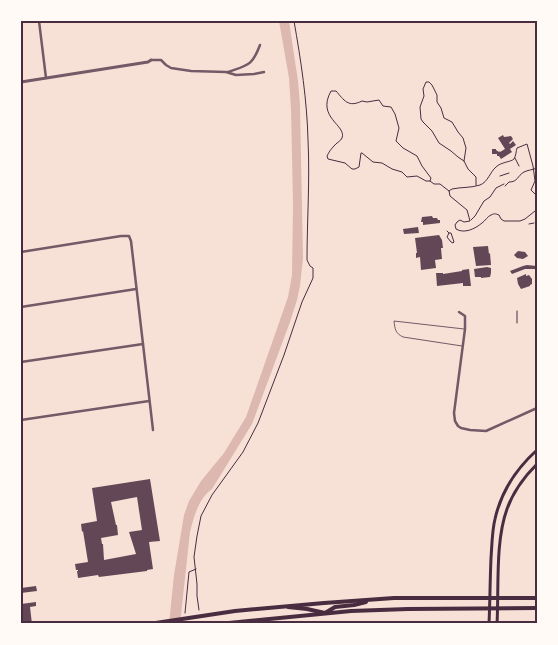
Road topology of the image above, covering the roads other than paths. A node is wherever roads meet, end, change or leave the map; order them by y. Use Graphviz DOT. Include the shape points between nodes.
graph roads {
  1 [pos="39,21"];
  2 [pos="260,45"];
  3 [pos="151,60"];
  4 [pos="226,72"];
  5 [pos="264,72"];
  6 [pos="46,78"];
  7 [pos="21,82"];
  8 [pos="21,252"];
  9 [pos="136,289"];
  10 [pos="21,307"];
  11 [pos="459,312"];
  12 [pos="465,328"];
  13 [pos="143,344"];
  14 [pos="462,346"];
  15 [pos="21,362"];
  16 [pos="149,401"];
  17 [pos="537,408"];
  18 [pos="21,420"];
  19 [pos="153,430"];
  20 [pos="537,450"];
  21 [pos="537,464"];
  22 [pos="498,597"];
  23 [pos="490,598"];
  24 [pos="537,598"];
  25 [pos="375,599"];
  26 [pos="278,606"];
  27 [pos="498,608"];
  28 [pos="537,608"];
  29 [pos="489,609"];
  30 [pos="325,613"];
  31 [pos="150,624"];
  32 [pos="219,624"];
  33 [pos="489,624"];
  34 [pos="497,624"];
  1 -- 6 [label="street"];
  2 -- 4 [label="street" via="256,58 250,63"];
  3 -- 4 [label="street" via="160,60 171,68"];
  3 -- 6 [label="street"];
  4 -- 5 [label="street" via="236,75"];
  6 -- 7 [label="street"];
  8 -- 9 [label="street" via="128,236"];
  9 -- 10 [label="street"];
  9 -- 13 [label="street"];
  11 -- 12 [label="street" via="465,316"];
  12 -- 14 [label="street"];
  12 -- 14 [label="lane" via="394,320 395,330 403,338"];
  13 -- 15 [label="street"];
  13 -- 16 [label="street"];
  14 -- 17 [label="street" via="454,413 458,426 486,431"];
  16 -- 18 [label="street"];
  16 -- 19 [label="street"];
  20 -- 23 [label="main road" via="510,481 497,511"];
  21 -- 22 [label="main road" via="518,488 505,516"];
  22 -- 23 [label="main road"];
  22 -- 24 [label="main road"];
  22 -- 27 [label="main road"];
  23 -- 25 [label="main road"];
  23 -- 29 [label="main road"];
  25 -- 26 [label="main road"];
  25 -- 30 [label="main road" via="335,607"];
  26 -- 30 [label="main road"];
  26 -- 31 [label="main road"];
  27 -- 28 [label="main road"];
  27 -- 29 [label="main road"];
  27 -- 34 [label="main road"];
  29 -- 30 [label="main road"];
  29 -- 33 [label="main road"];
  30 -- 32 [label="main road"];
}
